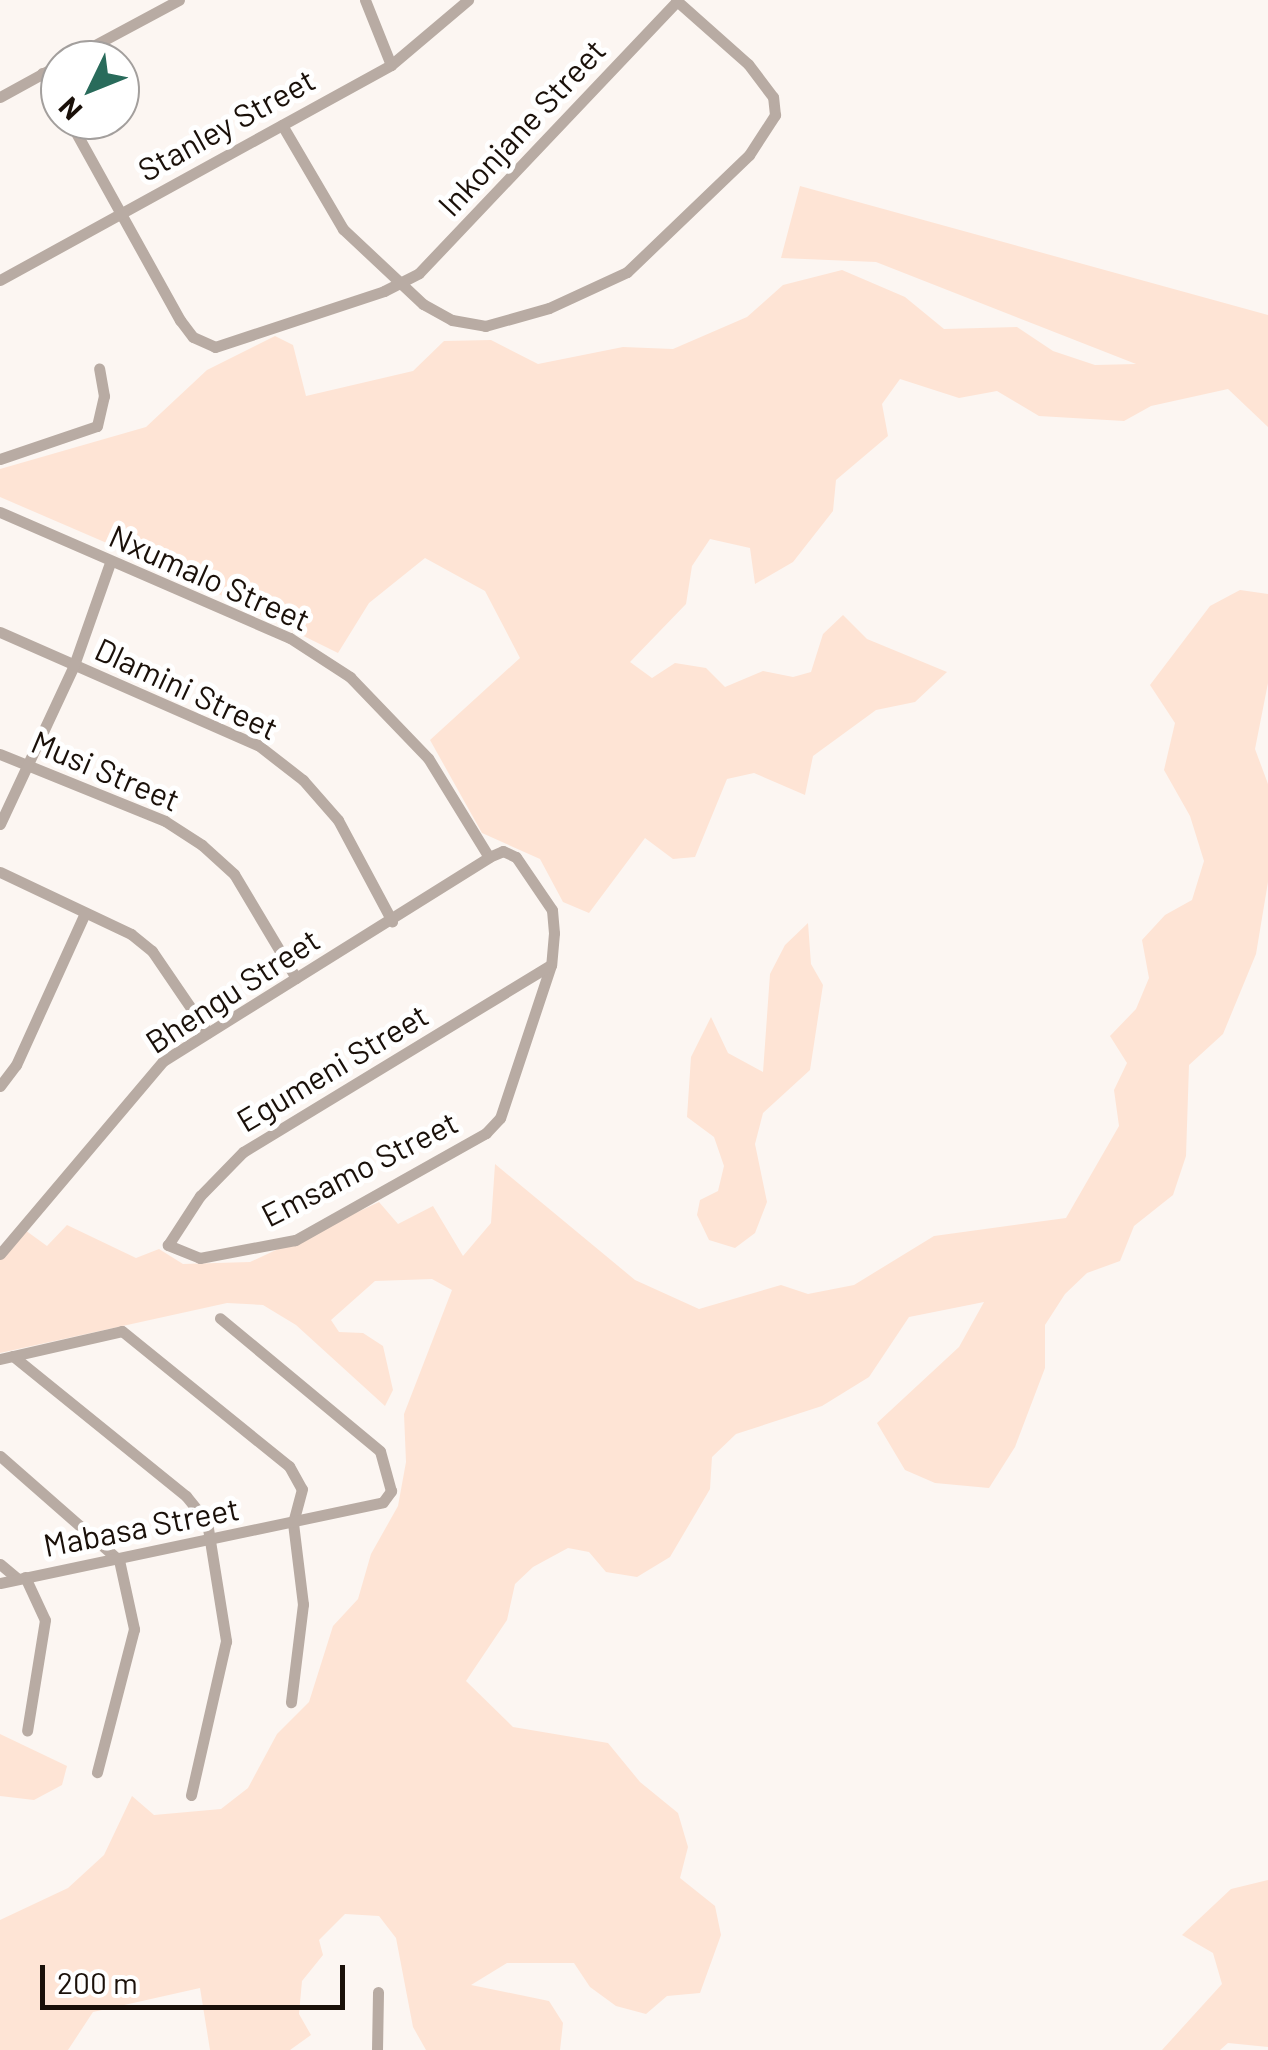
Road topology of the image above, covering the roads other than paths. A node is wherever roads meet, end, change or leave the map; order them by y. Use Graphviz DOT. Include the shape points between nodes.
graph roads {
  1 [pos="179,0"];
  2 [pos="365,0"];
  3 [pos="468,0"];
  4 [pos="676,0"];
  5 [pos="104,40"];
  6 [pos="391,65"];
  7 [pos="40,74"];
  8 [pos="0,97"];
  9 [pos="282,124"];
  10 [pos="81,140"];
  11 [pos="122,212"];
  12 [pos="0,280"];
  13 [pos="399,284"];
  14 [pos="99,368"];
  15 [pos="0,459"];
  16 [pos="0,512"];
  17 [pos="110,563"];
  18 [pos="0,632"];
  19 [pos="74,665"];
  20 [pos="0,754"];
  21 [pos="26,765"];
  22 [pos="0,824"];
  23 [pos="489,857"];
  24 [pos="0,872"];
  25 [pos="85,913"];
  26 [pos="392,921"];
  27 [pos="551,965"];
  28 [pos="296,978"];
  29 [pos="208,1033"];
  30 [pos="0,1086"];
  31 [pos="168,1246"];
  32 [pos="0,1254"];
  33 [pos="220,1318"];
  34 [pos="6,1358"];
  35 [pos="0,1456"];
  36 [pos="294,1523"];
  37 [pos="212,1541"];
  38 [pos="119,1560"];
  39 [pos="0,1564"];
  40 [pos="21,1578"];
  41 [pos="0,1582"];
  42 [pos="291,1702"];
  43 [pos="27,1731"];
  44 [pos="97,1772"];
  45 [pos="191,1795"];
  46 [pos="378,1992"];
  47 [pos="377,2050"];
  1 -- 5 [label="street"];
  2 -- 6 [label="street"];
  3 -- 6 [label="street, Stanley Street"];
  4 -- 13 [label="street, Inkonjane Street" via="459,234"];
  4 -- 13 [label="street" via="748,64 773,97 775,115 749,156 627,272 584,295 485,326 452,320"];
  6 -- 9 [label="street, Stanley Street"];
  7 -- 8 [label="street"];
  9 -- 11 [label="street, Stanley Street"];
  9 -- 13 [label="street" via="343,229"];
  10 -- 11 [label="street"];
  11 -- 12 [label="street, Stanley Street"];
  11 -- 13 [label="street" via="180,320 193,337 215,347"];
  14 -- 15 [label="street" via="103,408 97,426"];
  16 -- 17 [label="street, Nxumalo Street"];
  17 -- 19 [label="street"];
  17 -- 23 [label="street, Nxumalo Street" via="290,638 350,677 428,758"];
  18 -- 19 [label="street, Dlamini Street"];
  19 -- 21 [label="street"];
  19 -- 26 [label="street, Dlamini Street" via="258,745 303,780 338,820"];
  20 -- 21 [label="street, Musi Street"];
  21 -- 22 [label="street"];
  21 -- 28 [label="street, Musi Street" via="165,822 202,845 234,874"];
  23 -- 26 [label="street, Bhengu Street"];
  23 -- 27 [label="street, Emsamo Street" via="503,851 530,869 552,910"];
  24 -- 25 [label="street"];
  25 -- 29 [label="street" via="152,952"];
  25 -- 30 [label="street" via="16,1065"];
  26 -- 28 [label="street, Bhengu Street"];
  27 -- 31 [label="street, Egumeni Street" via="243,1152 200,1196"];
  27 -- 31 [label="street, Emsamo Street" via="500,1118 486,1133 295,1240 200,1258"];
  28 -- 29 [label="street, Bhengu Street"];
  29 -- 32 [label="street, Bhengu Street" via="163,1061"];
  33 -- 36 [label="street, Mabasa Street" via="345,1418 380,1450 388,1469 391,1491 382,1502"];
  34 -- 36 [label="street" via="122,1331 288,1466 302,1489"];
  34 -- 37 [label="street" via="186,1496 207,1522"];
  35 -- 38 [label="street"];
  36 -- 37 [label="street, Mabasa Street"];
  36 -- 42 [label="street" via="304,1604"];
  37 -- 38 [label="street, Mabasa Street"];
  37 -- 45 [label="street" via="226,1641"];
  38 -- 40 [label="street, Mabasa Street"];
  38 -- 44 [label="street" via="134,1629"];
  39 -- 40 [label="street"];
  40 -- 41 [label="street, Mabasa Street"];
  40 -- 43 [label="street" via="45,1620"];
  46 -- 47 [label="street"];
}
